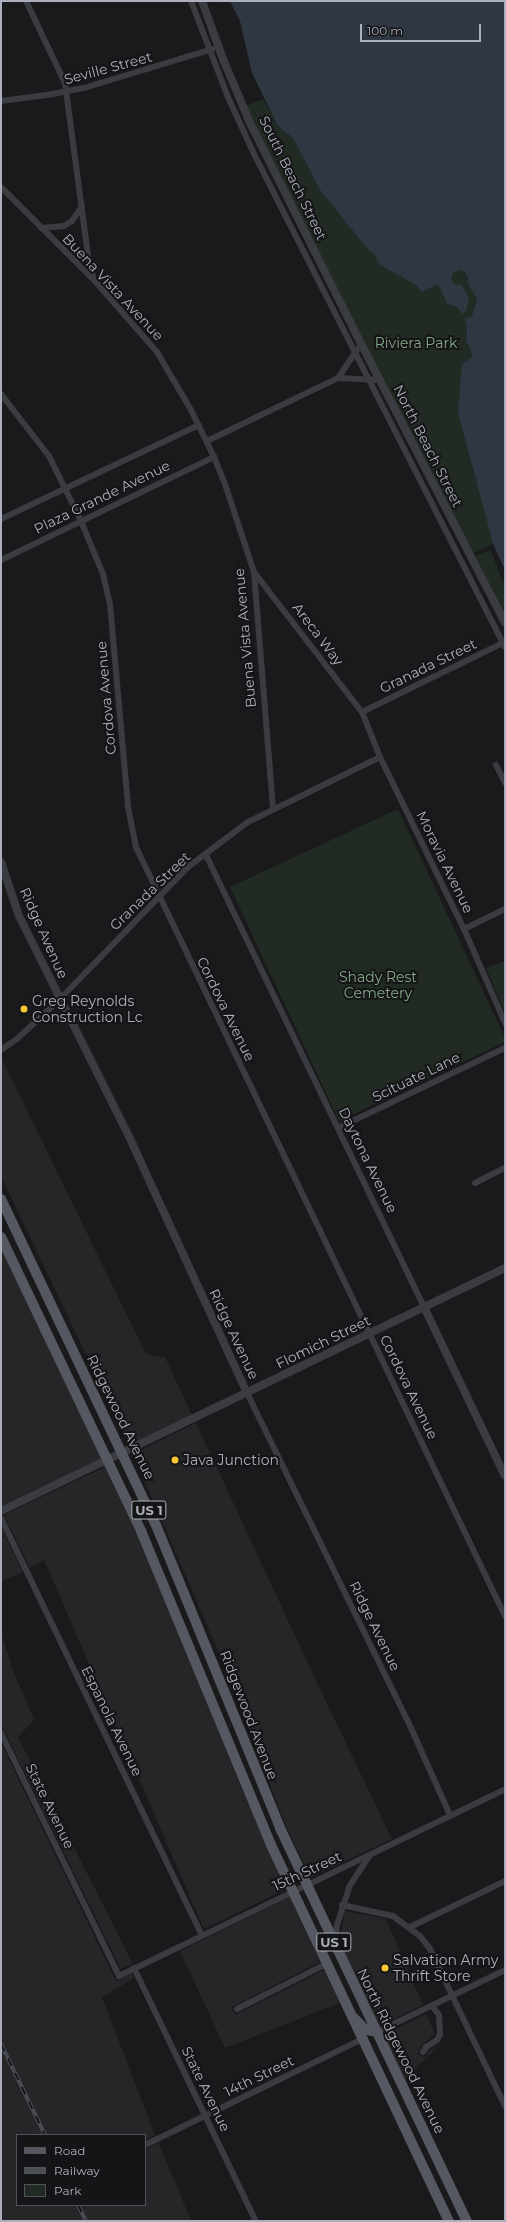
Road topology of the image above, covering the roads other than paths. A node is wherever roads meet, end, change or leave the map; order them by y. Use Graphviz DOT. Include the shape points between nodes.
graph roads {
  1 [pos="26,1"];
  2 [pos="191,1"];
  3 [pos="202,1"];
  4 [pos="219,47"];
  5 [pos="209,50"];
  6 [pos="67,92"];
  7 [pos="1,101"];
  8 [pos="1,187"];
  9 [pos="82,206"];
  10 [pos="41,228"];
  11 [pos="94,280"];
  12 [pos="361,344"];
  13 [pos="355,354"];
  14 [pos="371,362"];
  15 [pos="338,378"];
  16 [pos="368,379"];
  17 [pos="380,380"];
  18 [pos="1,394"];
  19 [pos="199,425"];
  20 [pos="207,441"];
  21 [pos="214,457"];
  22 [pos="65,488"];
  23 [pos="1,519"];
  24 [pos="81,520"];
  25 [pos="1,560"];
  26 [pos="254,572"];
  27 [pos="505,623"];
  28 [pos="504,644"];
  29 [pos="362,712"];
  30 [pos="380,757"];
  31 [pos="496,765"];
  32 [pos="505,783"];
  33 [pos="273,809"];
  34 [pos="206,855"];
  35 [pos="1,862"];
  36 [pos="158,896"];
  37 [pos="505,909"];
  38 [pos="464,929"];
  39 [pos="60,999"];
  40 [pos="505,1023"];
  41 [pos="505,1048"];
  42 [pos="1,1050"];
  43 [pos="338,1128"];
  44 [pos="505,1168"];
  45 [pos="475,1183"];
  46 [pos="1,1199"];
  47 [pos="1,1237"];
  48 [pos="505,1268"];
  49 [pos="424,1307"];
  50 [pos="370,1334"];
  51 [pos="247,1393"];
  52 [pos="123,1453"];
  53 [pos="108,1460"];
  54 [pos="505,1476"];
  55 [pos="1,1511"];
  56 [pos="1,1518"];
  57 [pos="505,1616"];
  58 [pos="1,1733"];
  59 [pos="505,1788"];
  60 [pos="450,1815"];
  61 [pos="280,1828"];
  62 [pos="271,1845"];
  63 [pos="371,1854"];
  64 [pos="505,1881"];
  65 [pos="306,1885"];
  66 [pos="292,1891"];
  67 [pos="342,1906"];
  68 [pos="410,1927"];
  69 [pos="202,1935"];
  70 [pos="335,1944"];
  71 [pos="326,1964"];
  72 [pos="134,1968"];
  73 [pos="505,1970"];
  74 [pos="119,1976"];
  75 [pos="452,1996"];
  76 [pos="432,2006"];
  77 [pos="237,2009"];
  78 [pos="350,2014"];
  79 [pos="377,2032"];
  80 [pos="362,2039"];
  81 [pos="423,2052"];
  82 [pos="388,2056"];
  83 [pos="505,2106"];
  84 [pos="205,2116"];
  85 [pos="146,2145"];
  86 [pos="256,2221"];
  87 [pos="449,2221"];
  88 [pos="467,2221"];
  1 -- 6 [label="street" via="64,80"];
  2 -- 5 [label="street"];
  3 -- 4 [label="street, South Beach Street"];
  4 -- 5 [label="street, Seville Street"];
  4 -- 12 [label="street, South Beach Street" via="250,123"];
  5 -- 6 [label="street, Seville Street" via="125,77"];
  5 -- 13 [label="street" via="254,154"];
  6 -- 7 [label="street, Seville Street"];
  6 -- 9 [label="street"];
  8 -- 10 [label="street, Buena Vista Avenue"];
  9 -- 10 [label="street" via="72,221 64,226"];
  9 -- 11 [label="street" via="89,262"];
  10 -- 11 [label="street, Buena Vista Avenue"];
  11 -- 19 [label="street, Buena Vista Avenue" via="157,352"];
  12 -- 13 [label="street"];
  12 -- 14 [label="street, South Beach Street"];
  13 -- 15 [label="street"];
  13 -- 16 [label="street"];
  14 -- 17 [label="street, North Beach Street"];
  15 -- 16 [label="street"];
  15 -- 20 [label="street"];
  16 -- 17 [label="street"];
  16 -- 28 [label="street"];
  17 -- 27 [label="street, North Beach Street"];
  18 -- 22 [label="street, Cordova Avenue" via="49,456"];
  19 -- 20 [label="street, Buena Vista Avenue"];
  19 -- 22 [label="street, Plaza Grande Avenue"];
  20 -- 21 [label="street, Buena Vista Avenue"];
  21 -- 24 [label="street, Plaza Grande Avenue"];
  21 -- 26 [label="street, Buena Vista Avenue"];
  22 -- 23 [label="street, Plaza Grande Avenue"];
  22 -- 24 [label="street, Cordova Avenue"];
  24 -- 25 [label="street, Plaza Grande Avenue"];
  24 -- 36 [label="street, Cordova Avenue" via="103,574 110,604 128,807 136,847"];
  26 -- 29 [label="street, Areca Way"];
  26 -- 33 [label="street, Buena Vista Avenue"];
  28 -- 29 [label="street, Granada Street"];
  29 -- 30 [label="street, Moravia Avenue"];
  30 -- 33 [label="street, Granada Street"];
  30 -- 38 [label="street, Moravia Avenue"];
  31 -- 32 [label="street"];
  33 -- 34 [label="street, Granada Street" via="248,822"];
  34 -- 36 [label="street, Granada Street"];
  34 -- 43 [label="street, Daytona Avenue"];
  35 -- 39 [label="street, Ridge Avenue" via="19,916"];
  36 -- 39 [label="street, Granada Street"];
  36 -- 50 [label="street, Cordova Avenue"];
  37 -- 38 [label="street"];
  38 -- 40 [label="street, Moravia Avenue"];
  39 -- 42 [label="street, Granada Street" via="17,1039"];
  39 -- 51 [label="street, Ridge Avenue" via="132,1143"];
  41 -- 43 [label="street, Scituate Lane"];
  43 -- 49 [label="street, Daytona Avenue"];
  44 -- 45 [label="street"];
  46 -- 52 [label="main road, Ridgewood Avenue / US 1"];
  47 -- 53 [label="main road, Ridgewood Avenue / US 1"];
  48 -- 49 [label="street, Flomich Street"];
  49 -- 50 [label="street, Flomich Street"];
  49 -- 54 [label="street, Daytona Avenue"];
  50 -- 51 [label="street, Flomich Street"];
  50 -- 57 [label="street, Cordova Avenue"];
  51 -- 52 [label="street, Flomich Street"];
  51 -- 60 [label="street, Ridge Avenue" via="407,1719"];
  52 -- 53 [label="street, Flomich Street"];
  52 -- 61 [label="main road, Ridgewood Avenue / US 1" via="182,1584"];
  53 -- 55 [label="street, Flomich Street"];
  53 -- 62 [label="main road, Ridgewood Avenue / US 1" via="163,1581 225,1738"];
  56 -- 69 [label="street, Espanola Avenue"];
  58 -- 74 [label="street, State Avenue"];
  59 -- 60 [label="street, 15th Street"];
  60 -- 63 [label="street, 15th Street"];
  61 -- 65 [label="main road, North Ridgewood Avenue / US 1"];
  62 -- 66 [label="main road, North Ridgewood Avenue / US 1"];
  63 -- 65 [label="street, 15th Street"];
  63 -- 67 [label="street" via="348,1887"];
  64 -- 68 [label="street"];
  65 -- 66 [label="street, 15th Street"];
  65 -- 70 [label="main road, North Ridgewood Avenue / US 1"];
  66 -- 69 [label="street, 15th Street"];
  66 -- 71 [label="main road, North Ridgewood Avenue / US 1"];
  67 -- 68 [label="street" via="393,1916"];
  67 -- 70 [label="street"];
  68 -- 75 [label="street" via="430,1949"];
  69 -- 72 [label="street, 15th Street"];
  70 -- 79 [label="main road, North Ridgewood Avenue / US 1"];
  71 -- 77 [label="street"];
  71 -- 78 [label="main road, North Ridgewood Avenue / US 1"];
  72 -- 74 [label="street, 15th Street"];
  72 -- 84 [label="street, State Avenue"];
  73 -- 75 [label="street"];
  75 -- 76 [label="street"];
  75 -- 83 [label="street"];
  76 -- 79 [label="street"];
  76 -- 81 [label="street" via="439,2015 440,2034"];
  78 -- 79 [label="main road" via="366,2030"];
  78 -- 80 [label="main road, North Ridgewood Avenue / US 1"];
  79 -- 82 [label="main road, North Ridgewood Avenue / US 1"];
  80 -- 82 [label="main road"];
  80 -- 84 [label="street, 14th Street"];
  80 -- 87 [label="main road, North Ridgewood Avenue / US 1"];
  82 -- 88 [label="main road, North Ridgewood Avenue / US 1"];
  84 -- 85 [label="street, 14th Street"];
  84 -- 86 [label="street, State Avenue"];
}
